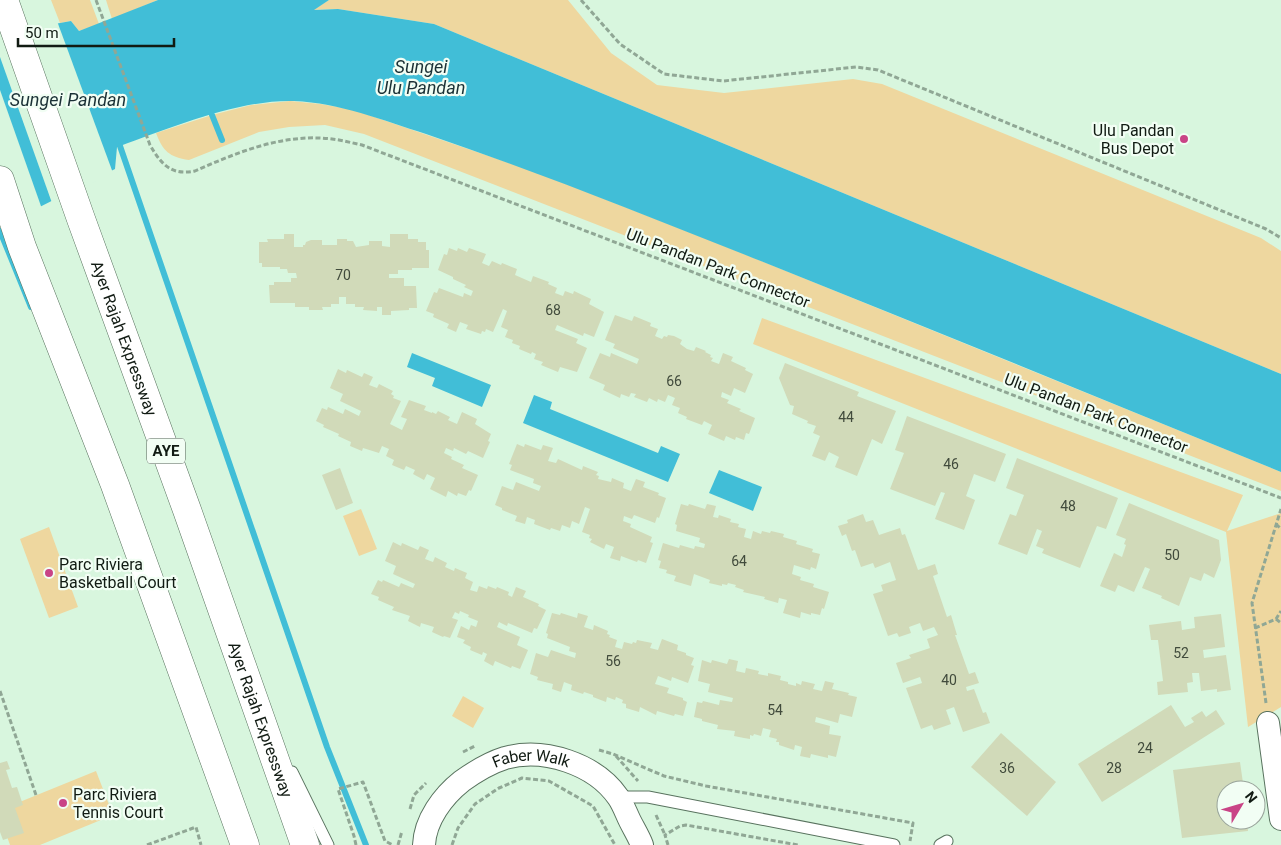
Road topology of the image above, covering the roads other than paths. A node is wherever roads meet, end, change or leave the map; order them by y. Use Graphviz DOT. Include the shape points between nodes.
graph roads {
  1 [pos="4,0"];
  2 [pos="0,180"];
  3 [pos="248,684"];
  4 [pos="1268,723"];
  5 [pos="618,797"];
  6 [pos="1281,819"];
  7 [pos="245,845"];
  8 [pos="305,845"];
  9 [pos="328,845"];
  10 [pos="424,845"];
  11 [pos="642,845"];
  12 [pos="894,845"];
  1 -- 3 [label="highway, Ayer Rajah Expressway / AYE"];
  2 -- 7 [label="highway" via="22,247 115,485"];
  3 -- 8 [label="highway, Ayer Rajah Expressway / AYE"];
  3 -- 9 [label="lane"];
  4 -- 6 [label="street"];
  5 -- 10 [label="street, Faber Walk" via="582,765 542,754 506,757 480,768 450,791 435,811"];
  5 -- 11 [label="street, Faber Walk"];
  5 -- 12 [label="lane" via="648,797"];
}
